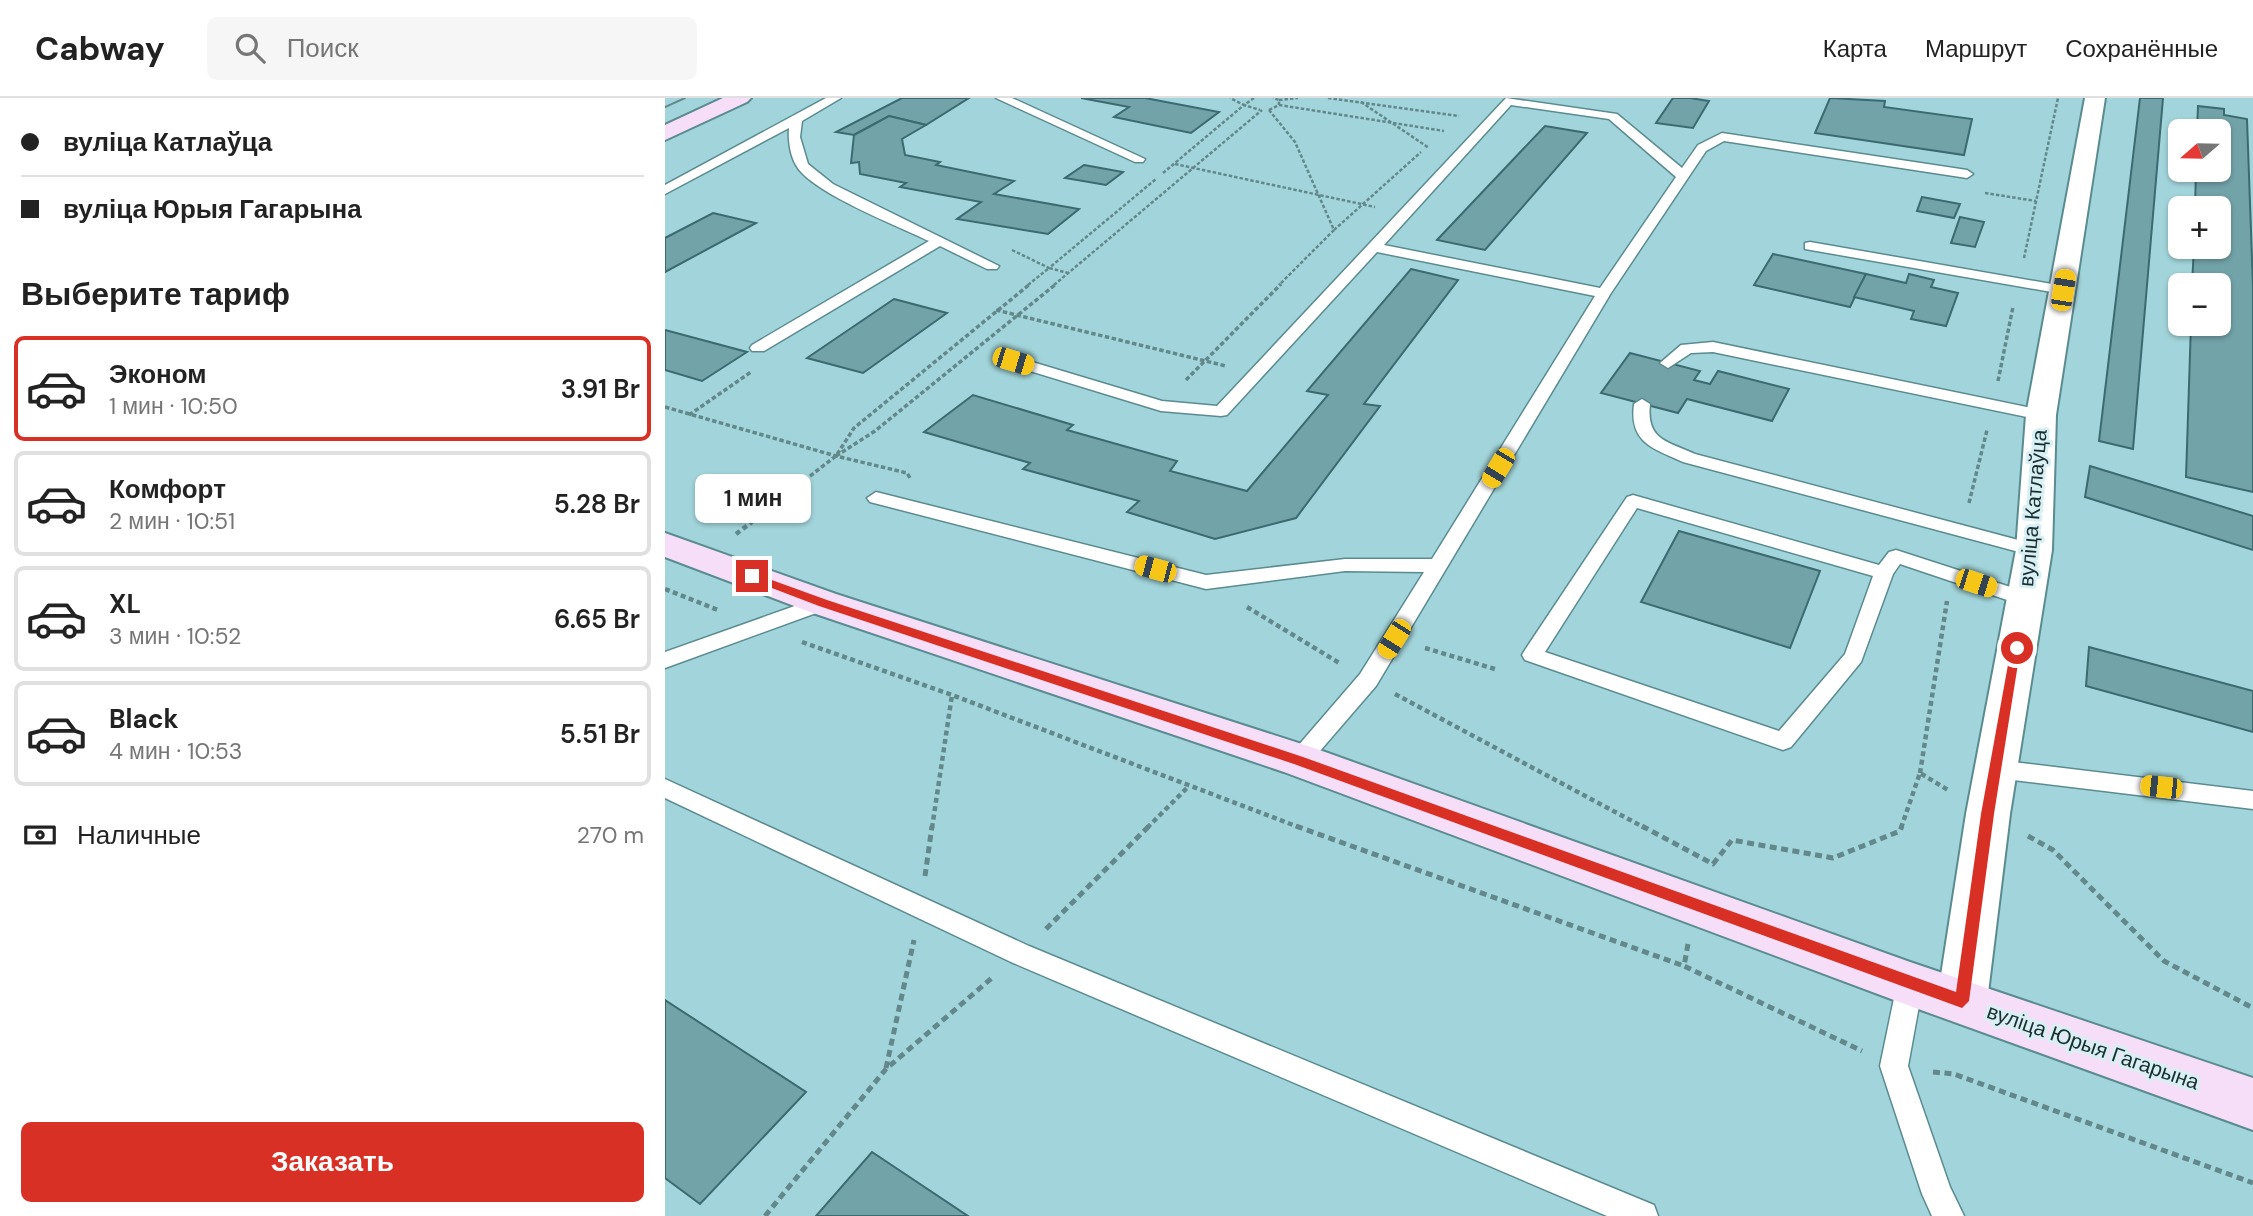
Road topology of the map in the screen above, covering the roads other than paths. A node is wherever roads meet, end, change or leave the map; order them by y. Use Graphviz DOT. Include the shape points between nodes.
graph roads {
  1 [pos="740,98"];
  2 [pos="835,98"];
  3 [pos="1002,98"];
  4 [pos="2095,98"];
  5 [pos="796,118"];
  6 [pos="665,133"];
  7 [pos="1139,159"];
  8 [pos="1967,174"];
  9 [pos="1683,176"];
  10 [pos="665,190"];
  11 [pos="939,241"];
  12 [pos="1810,246"];
  13 [pos="1374,247"];
  14 [pos="992,266"];
  15 [pos="2063,290"];
  16 [pos="1604,293"];
  17 [pos="758,348"];
  18 [pos="1013,361"];
  19 [pos="1668,363"];
  20 [pos="1642,404"];
  21 [pos="2041,415"];
  22 [pos="876,498"];
  23 [pos="2034,550"];
  24 [pos="685,551"];
  25 [pos="1438,566"];
  26 [pos="1884,573"];
  27 [pos="2025,599"];
  28 [pos="823,603"];
  29 [pos="665,660"];
  30 [pos="1299,760"];
  31 [pos="1996,769"];
  32 [pos="665,788"];
  33 [pos="2253,800"];
  34 [pos="1910,984"];
  35 [pos="1962,1001"];
  36 [pos="2253,1104"];
  37 [pos="1643,1216"];
  38 [pos="1949,1216"];
  1 -- 6 [label="main road"];
  2 -- 5 [label="lane"];
  3 -- 7 [label="lane"];
  4 -- 15 [label="street, вуліца Катлаўца"];
  5 -- 10 [label="lane"];
  5 -- 11 [label="lane" via="794,137 802,164 828,187"];
  8 -- 9 [label="lane" via="1722,137 1702,148"];
  9 -- 13 [label="lane" via="1613,116 1508,101"];
  9 -- 16 [label="lane"];
  11 -- 14 [label="lane"];
  11 -- 17 [label="lane"];
  12 -- 15 [label="lane"];
  13 -- 16 [label="lane"];
  13 -- 18 [label="lane" via="1220,411 1161,406"];
  15 -- 21 [label="street, вуліца Катлаўца"];
  16 -- 25 [label="lane"];
  19 -- 21 [label="lane" via="1687,348 1713,347"];
  20 -- 23 [label="lane" via="1640,421 1652,441 1689,458"];
  21 -- 23 [label="street, вуліца Катлаўца"];
  22 -- 25 [label="lane" via="1206,582 1345,565"];
  23 -- 27 [label="street, вуліца Катлаўца"];
  24 -- 28 [label="main road, вуліца Юрыя Гагарына"];
  25 -- 30 [label="lane" via="1368,680"];
  26 -- 26 [label="lane" via="1854,657 1783,741 1532,656 1633,501"];
  26 -- 27 [label="lane" via="1896,556"];
  27 -- 31 [label="street, вуліца Катлаўца"];
  28 -- 29 [label="lane"];
  28 -- 30 [label="main road, вуліца Юрыя Гагарына"];
  30 -- 34 [label="main road, вуліца Юрыя Гагарына"];
  31 -- 33 [label="lane"];
  31 -- 35 [label="street, вуліца Катлаўца"];
  32 -- 37 [label="lane" via="1020,954"];
  34 -- 35 [label="main road, вуліца Юрыя Гагарына"];
  34 -- 38 [label="lane" via="1894,1066 1937,1194"];
  35 -- 36 [label="main road, вуліца Юрыя Гагарына"];
}
